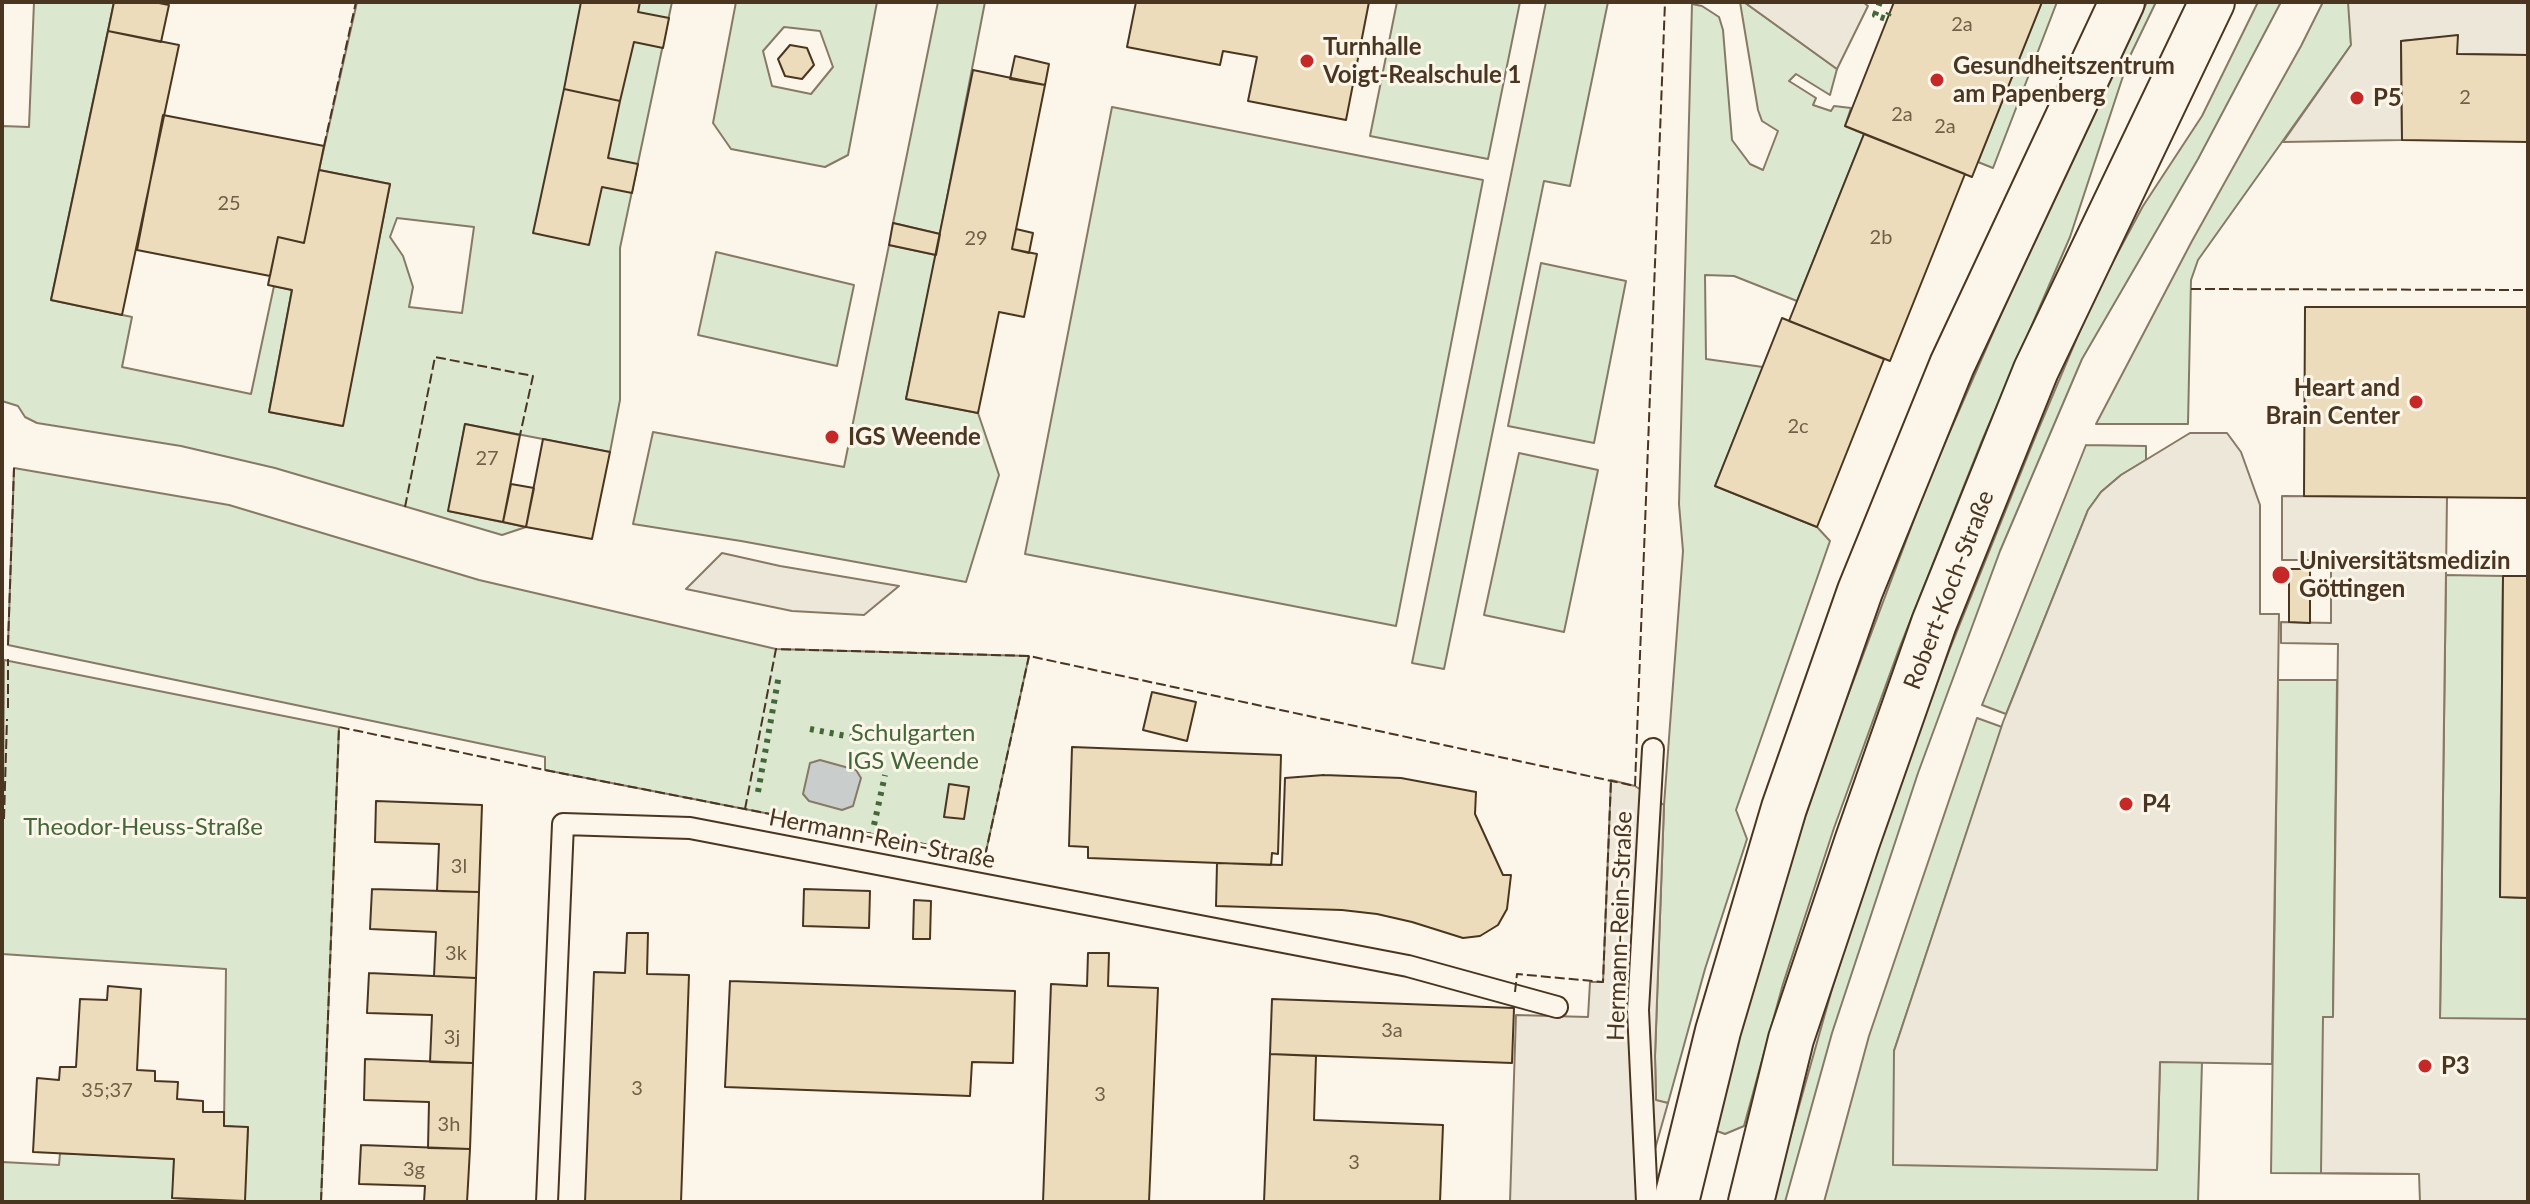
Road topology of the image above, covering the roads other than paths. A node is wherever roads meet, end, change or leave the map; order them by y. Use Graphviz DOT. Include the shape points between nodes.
graph roads {
  1 [pos="2122,2"];
  2 [pos="2212,2"];
  3 [pos="1653,749"];
  4 [pos="1557,1007"];
  5 [pos="547,1202"];
  6 [pos="1647,1202"];
  7 [pos="1676,1202"];
  8 [pos="1751,1202"];
  1 -- 7 [label="street" via="1952,365 1860,591 1784,808 1718,1031"];
  2 -- 8 [label="street, Robert-Koch-Straße" via="2036,370 1934,623 1791,1039"];
  3 -- 6 [label="lane, Hermann-Rein-Straße" via="1638,1010"];
  4 -- 5 [label="lane, Hermann-Rein-Straße" via="1408,966 690,828 563,824"];
}
